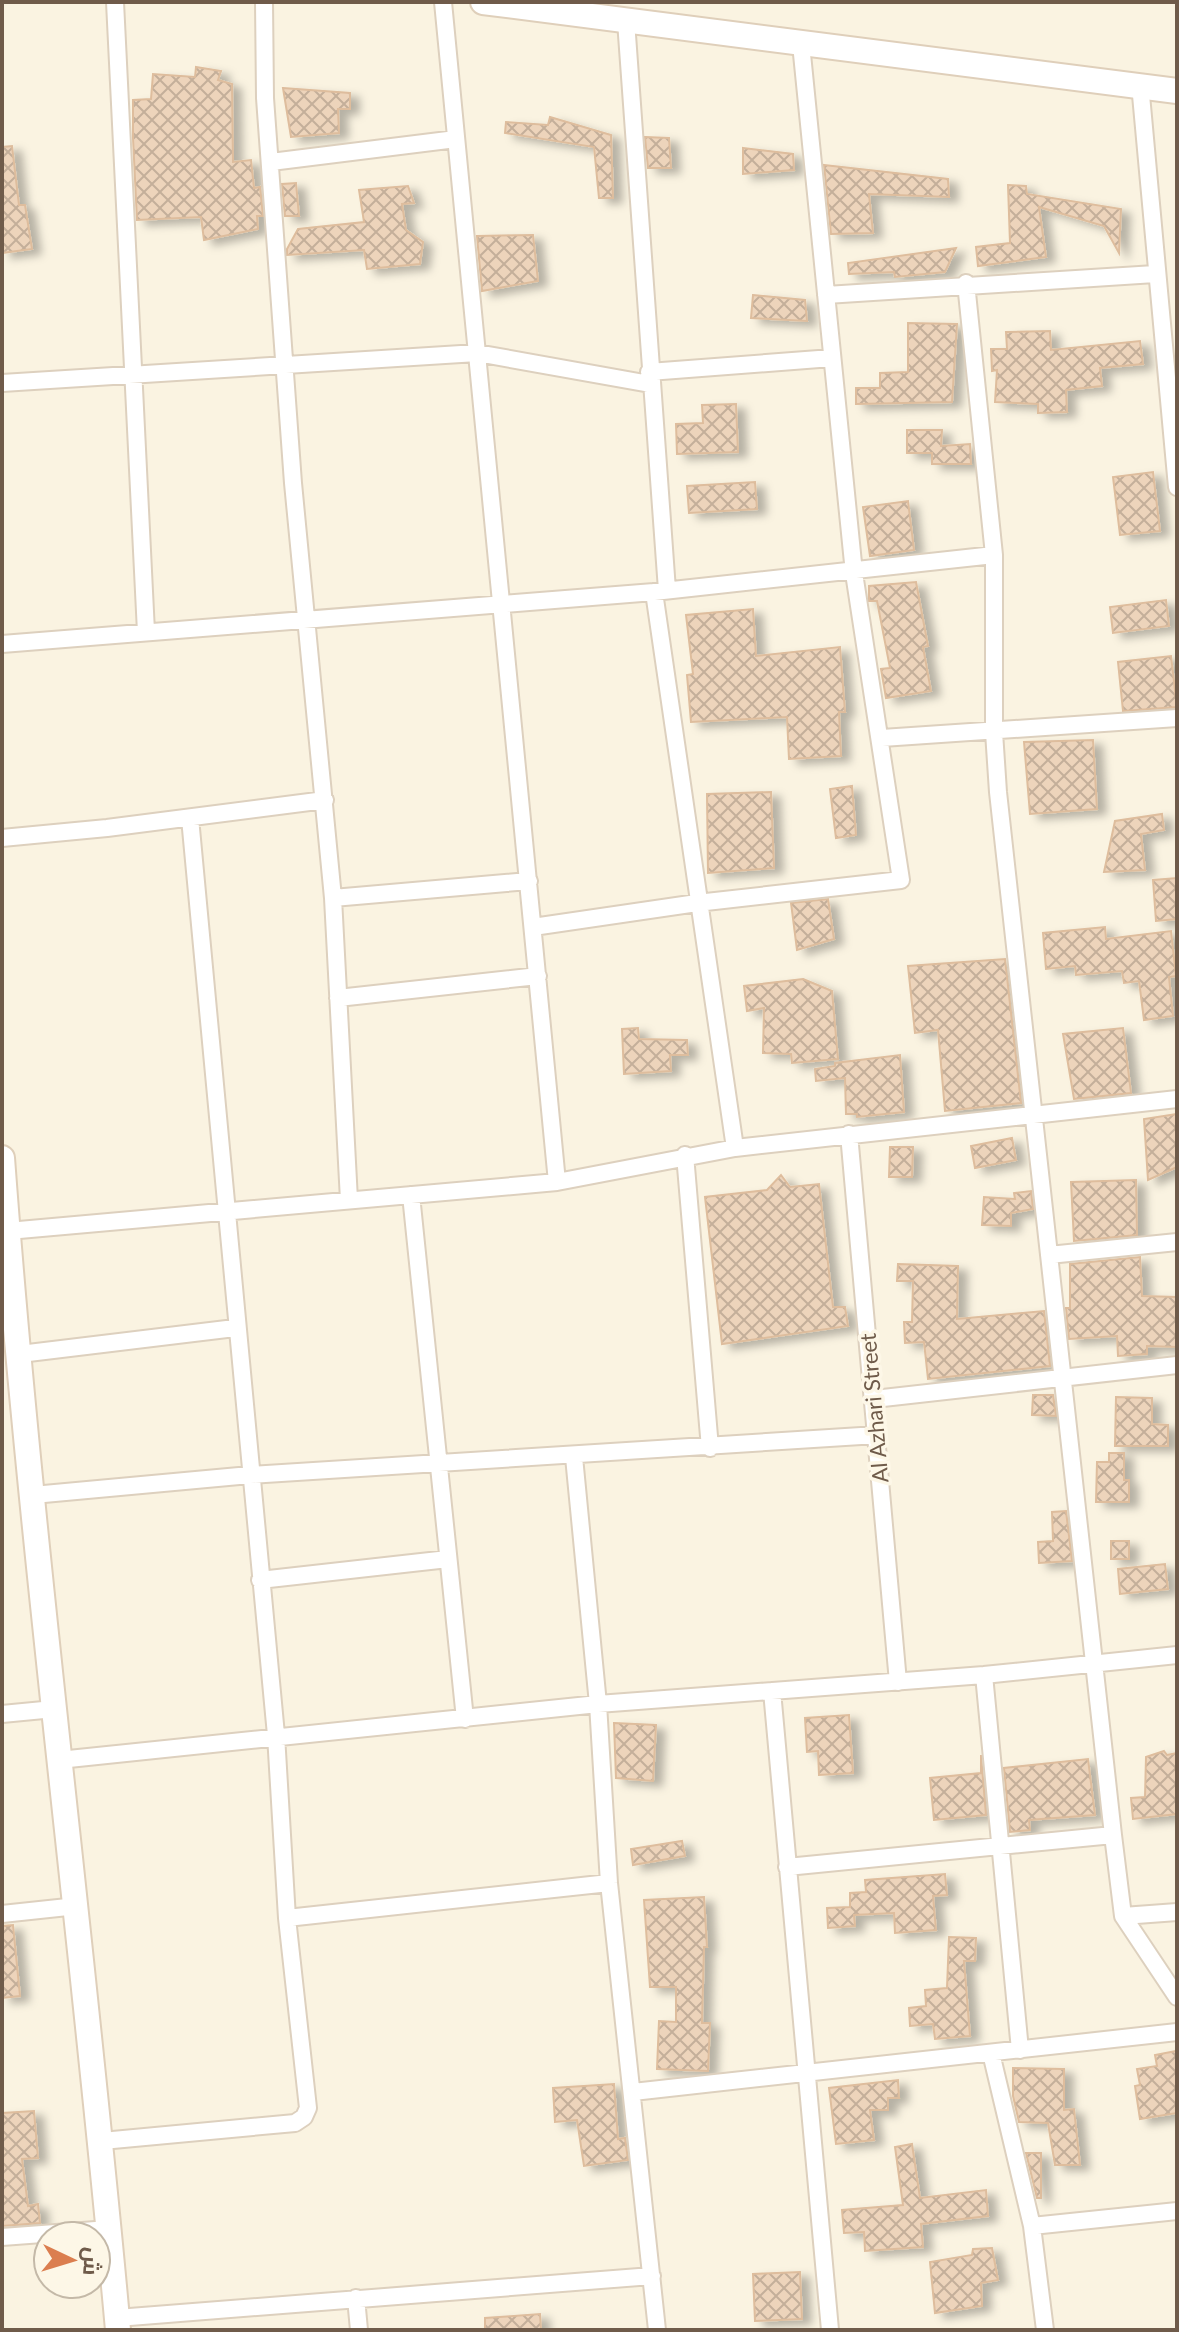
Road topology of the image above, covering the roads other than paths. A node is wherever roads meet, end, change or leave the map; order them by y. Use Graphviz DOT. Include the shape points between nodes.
graph roads {
  1 [pos="115,2"];
  2 [pos="264,2"];
  3 [pos="443,2"];
  4 [pos="483,2"];
  5 [pos="626,21"];
  6 [pos="801,44"];
  7 [pos="1140,84"];
  8 [pos="1177,91"];
  9 [pos="456,139"];
  10 [pos="271,162"];
  11 [pos="1155,274"];
  12 [pos="966,283"];
  13 [pos="826,295"];
  14 [pos="477,353"];
  15 [pos="832,358"];
  16 [pos="287,367"];
  17 [pos="134,373"];
  18 [pos="650,378"];
  19 [pos="2,383"];
  20 [pos="1177,487"];
  21 [pos="994,555"];
  22 [pos="854,573"];
  23 [pos="660,591"];
  24 [pos="501,605"];
  25 [pos="306,621"];
  26 [pos="146,632"];
  27 [pos="2,644"];
  28 [pos="1177,718"];
  29 [pos="994,732"];
  30 [pos="882,738"];
  31 [pos="325,800"];
  32 [pos="190,818"];
  33 [pos="2,838"];
  34 [pos="529,881"];
  35 [pos="333,898"];
  36 [pos="697,903"];
  37 [pos="533,927"];
  38 [pos="538,976"];
  39 [pos="338,998"];
  40 [pos="1177,1099"];
  41 [pos="1035,1115"];
  42 [pos="849,1134"];
  43 [pos="735,1148"];
  44 [pos="685,1155"];
  45 [pos="2,1158"];
  46 [pos="557,1182"];
  47 [pos="411,1195"];
  48 [pos="4,1198"];
  49 [pos="349,1200"];
  50 [pos="224,1211"];
  51 [pos="8,1231"];
  52 [pos="1177,1242"];
  53 [pos="1049,1255"];
  54 [pos="235,1328"];
  55 [pos="20,1354"];
  56 [pos="1177,1365"];
  57 [pos="1063,1376"];
  58 [pos="874,1399"];
  59 [pos="877,1435"];
  60 [pos="710,1448"];
  61 [pos="574,1457"];
  62 [pos="438,1463"];
  63 [pos="250,1475"];
  64 [pos="33,1495"];
  65 [pos="448,1559"];
  66 [pos="260,1580"];
  67 [pos="1177,1655"];
  68 [pos="1096,1665"];
  69 [pos="984,1675"];
  70 [pos="898,1682"];
  71 [pos="772,1691"];
  72 [pos="598,1704"];
  73 [pos="54,1709"];
  74 [pos="2,1714"];
  75 [pos="465,1719"];
  76 [pos="276,1735"];
  77 [pos="59,1760"];
  78 [pos="1113,1835"];
  79 [pos="1000,1846"];
  80 [pos="787,1867"];
  81 [pos="609,1883"];
  82 [pos="77,1906"];
  83 [pos="1177,1912"];
  84 [pos="2,1914"];
  85 [pos="1123,1916"];
  86 [pos="287,1918"];
  87 [pos="1177,1997"];
  88 [pos="1177,2032"];
  89 [pos="1020,2050"];
  90 [pos="991,2053"];
  91 [pos="807,2074"];
  92 [pos="633,2092"];
  93 [pos="102,2141"];
  94 [pos="1177,2211"];
  95 [pos="108,2220"];
  96 [pos="1032,2226"];
  97 [pos="32,2235"];
  98 [pos="2,2237"];
  99 [pos="112,2265"];
  100 [pos="652,2276"];
  101 [pos="356,2298"];
  102 [pos="117,2324"];
  103 [pos="359,2330"];
  104 [pos="657,2330"];
  105 [pos="830,2330"];
  106 [pos="1045,2330"];
  1 -- 17 [label="street"];
  2 -- 10 [label="street"];
  3 -- 9 [label="street"];
  4 -- 5 [label="street"];
  5 -- 6 [label="street"];
  5 -- 18 [label="street"];
  6 -- 7 [label="street"];
  6 -- 13 [label="street"];
  7 -- 8 [label="street"];
  7 -- 11 [label="street"];
  9 -- 10 [label="street"];
  9 -- 14 [label="street"];
  10 -- 16 [label="street"];
  11 -- 12 [label="street"];
  11 -- 20 [label="street"];
  12 -- 13 [label="street"];
  12 -- 21 [label="street"];
  13 -- 15 [label="street"];
  14 -- 16 [label="street"];
  14 -- 18 [label="street"];
  14 -- 24 [label="street"];
  15 -- 18 [label="street"];
  15 -- 22 [label="street"];
  16 -- 17 [label="street"];
  16 -- 25 [label="street"];
  17 -- 19 [label="street"];
  17 -- 26 [label="street"];
  18 -- 23 [label="street"];
  21 -- 22 [label="street"];
  21 -- 29 [label="street"];
  22 -- 23 [label="street"];
  22 -- 30 [label="street"];
  23 -- 24 [label="street"];
  23 -- 36 [label="street"];
  24 -- 25 [label="street"];
  24 -- 34 [label="street"];
  25 -- 26 [label="street"];
  25 -- 31 [label="street"];
  26 -- 27 [label="street"];
  28 -- 29 [label="street"];
  29 -- 30 [label="street"];
  29 -- 41 [label="street"];
  30 -- 36 [label="street" via="901,880"];
  31 -- 32 [label="street"];
  31 -- 35 [label="street"];
  32 -- 33 [label="street"];
  32 -- 50 [label="street"];
  34 -- 35 [label="street"];
  34 -- 37 [label="street"];
  35 -- 39 [label="street"];
  36 -- 37 [label="street"];
  36 -- 43 [label="street"];
  37 -- 38 [label="street"];
  38 -- 39 [label="street"];
  38 -- 46 [label="street"];
  39 -- 49 [label="street"];
  40 -- 41 [label="street"];
  41 -- 42 [label="street"];
  41 -- 53 [label="street"];
  42 -- 43 [label="street"];
  42 -- 58 [label="street, Al Azhari Street"];
  43 -- 44 [label="street"];
  44 -- 46 [label="street"];
  44 -- 60 [label="street"];
  45 -- 48 [label="street"];
  46 -- 47 [label="street"];
  47 -- 49 [label="street"];
  47 -- 62 [label="street"];
  48 -- 51 [label="street"];
  49 -- 50 [label="street"];
  50 -- 51 [label="street"];
  50 -- 54 [label="street"];
  51 -- 55 [label="street"];
  52 -- 53 [label="street"];
  53 -- 57 [label="street"];
  54 -- 55 [label="street"];
  54 -- 63 [label="street"];
  55 -- 64 [label="street"];
  56 -- 57 [label="street"];
  57 -- 58 [label="street"];
  57 -- 68 [label="street"];
  58 -- 59 [label="street, Al Azhari Street"];
  59 -- 60 [label="street"];
  59 -- 70 [label="street, Al Azhari Street"];
  60 -- 61 [label="street"];
  61 -- 62 [label="street"];
  61 -- 72 [label="street"];
  62 -- 63 [label="street"];
  62 -- 65 [label="street"];
  63 -- 64 [label="street"];
  63 -- 66 [label="street"];
  64 -- 73 [label="street"];
  65 -- 66 [label="street"];
  65 -- 75 [label="street"];
  66 -- 76 [label="street"];
  67 -- 68 [label="street"];
  68 -- 69 [label="street"];
  68 -- 78 [label="street"];
  69 -- 70 [label="street"];
  69 -- 79 [label="street"];
  70 -- 71 [label="street"];
  71 -- 72 [label="street"];
  71 -- 80 [label="street"];
  72 -- 75 [label="street"];
  72 -- 81 [label="street"];
  73 -- 74 [label="street"];
  73 -- 77 [label="street"];
  75 -- 76 [label="street"];
  76 -- 77 [label="street"];
  76 -- 86 [label="street"];
  77 -- 82 [label="street"];
  78 -- 79 [label="street"];
  78 -- 85 [label="street"];
  79 -- 80 [label="street"];
  79 -- 89 [label="street"];
  80 -- 91 [label="street"];
  81 -- 86 [label="street"];
  81 -- 92 [label="street"];
  82 -- 84 [label="street"];
  82 -- 93 [label="street"];
  83 -- 85 [label="street"];
  85 -- 87 [label="street"];
  86 -- 93 [label="street" via="308,2108 304,2117 295,2123"];
  88 -- 89 [label="street"];
  89 -- 90 [label="street"];
  90 -- 91 [label="street"];
  90 -- 96 [label="street"];
  91 -- 92 [label="street"];
  91 -- 105 [label="street"];
  92 -- 100 [label="street"];
  93 -- 95 [label="street"];
  94 -- 96 [label="street"];
  96 -- 106 [label="street"];
  97 -- 98 [label="street"];
  99 -- 102 [label="street"];
  100 -- 101 [label="street"];
  100 -- 104 [label="street"];
  101 -- 102 [label="street"];
  101 -- 103 [label="street"];
}
